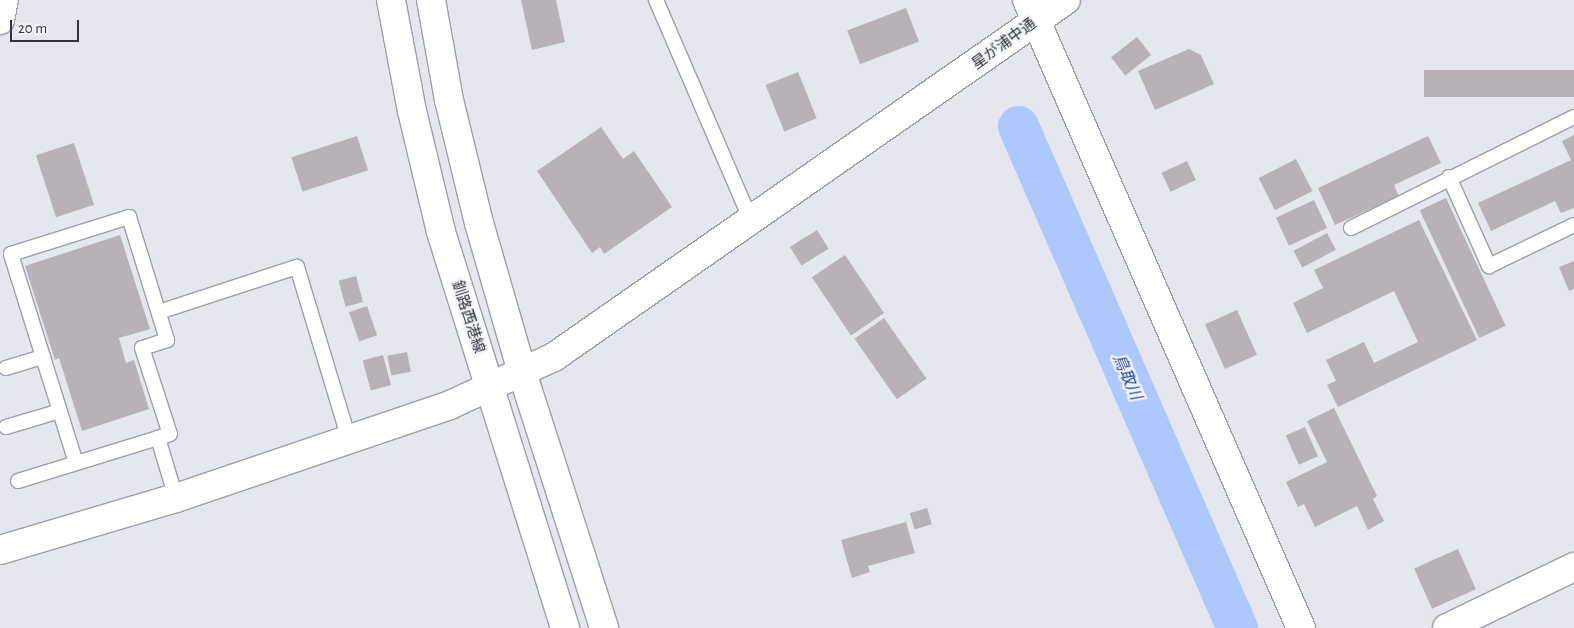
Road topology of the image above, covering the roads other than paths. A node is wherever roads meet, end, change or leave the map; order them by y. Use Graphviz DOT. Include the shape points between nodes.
graph roads {
  1 [pos="4,0"];
  2 [pos="391,0"];
  3 [pos="431,0"];
  4 [pos="656,0"];
  5 [pos="1066,0"];
  6 [pos="1031,10"];
  7 [pos="0,20"];
  8 [pos="1574,117"];
  9 [pos="1448,177"];
  10 [pos="751,221"];
  11 [pos="1574,225"];
  12 [pos="1351,228"];
  13 [pos="159,312"];
  14 [pos="43,357"];
  15 [pos="6,368"];
  16 [pos="522,372"];
  17 [pos="490,387"];
  18 [pos="60,411"];
  19 [pos="6,427"];
  20 [pos="158,438"];
  21 [pos="349,439"];
  22 [pos="76,463"];
  23 [pos="18,481"];
  24 [pos="176,498"];
  25 [pos="0,550"];
  26 [pos="1574,567"];
  27 [pos="565,628"];
  28 [pos="604,628"];
  29 [pos="1301,628"];
  30 [pos="1447,628"];
  1 -- 7 [label="street"];
  2 -- 17 [label="street, 釧路西港線" via="412,111 441,232"];
  3 -- 16 [label="street" via="448,100"];
  4 -- 10 [label="lane"];
  5 -- 6 [label="street, 星が浦中通"];
  6 -- 10 [label="street, 星が浦中通" via="1007,43"];
  6 -- 29 [label="street"];
  8 -- 9 [label="lane"];
  9 -- 11 [label="lane" via="1489,266"];
  9 -- 12 [label="lane"];
  10 -- 16 [label="street, 星が浦中通" via="554,357"];
  13 -- 14 [label="lane" via="129,217 11,254"];
  13 -- 20 [label="lane" via="168,340 142,348 170,434"];
  13 -- 21 [label="lane" via="297,267"];
  14 -- 15 [label="lane"];
  14 -- 18 [label="lane"];
  16 -- 17 [label="street, 星が浦中通"];
  16 -- 28 [label="street"];
  17 -- 21 [label="street, 星が浦中通" via="450,405"];
  17 -- 27 [label="street, 釧路西港線"];
  18 -- 19 [label="lane"];
  18 -- 22 [label="lane"];
  20 -- 22 [label="lane"];
  20 -- 24 [label="lane"];
  21 -- 24 [label="street, 星が浦中通"];
  22 -- 23 [label="lane"];
  24 -- 25 [label="street, 星が浦中通"];
  26 -- 30 [label="street"];
}
